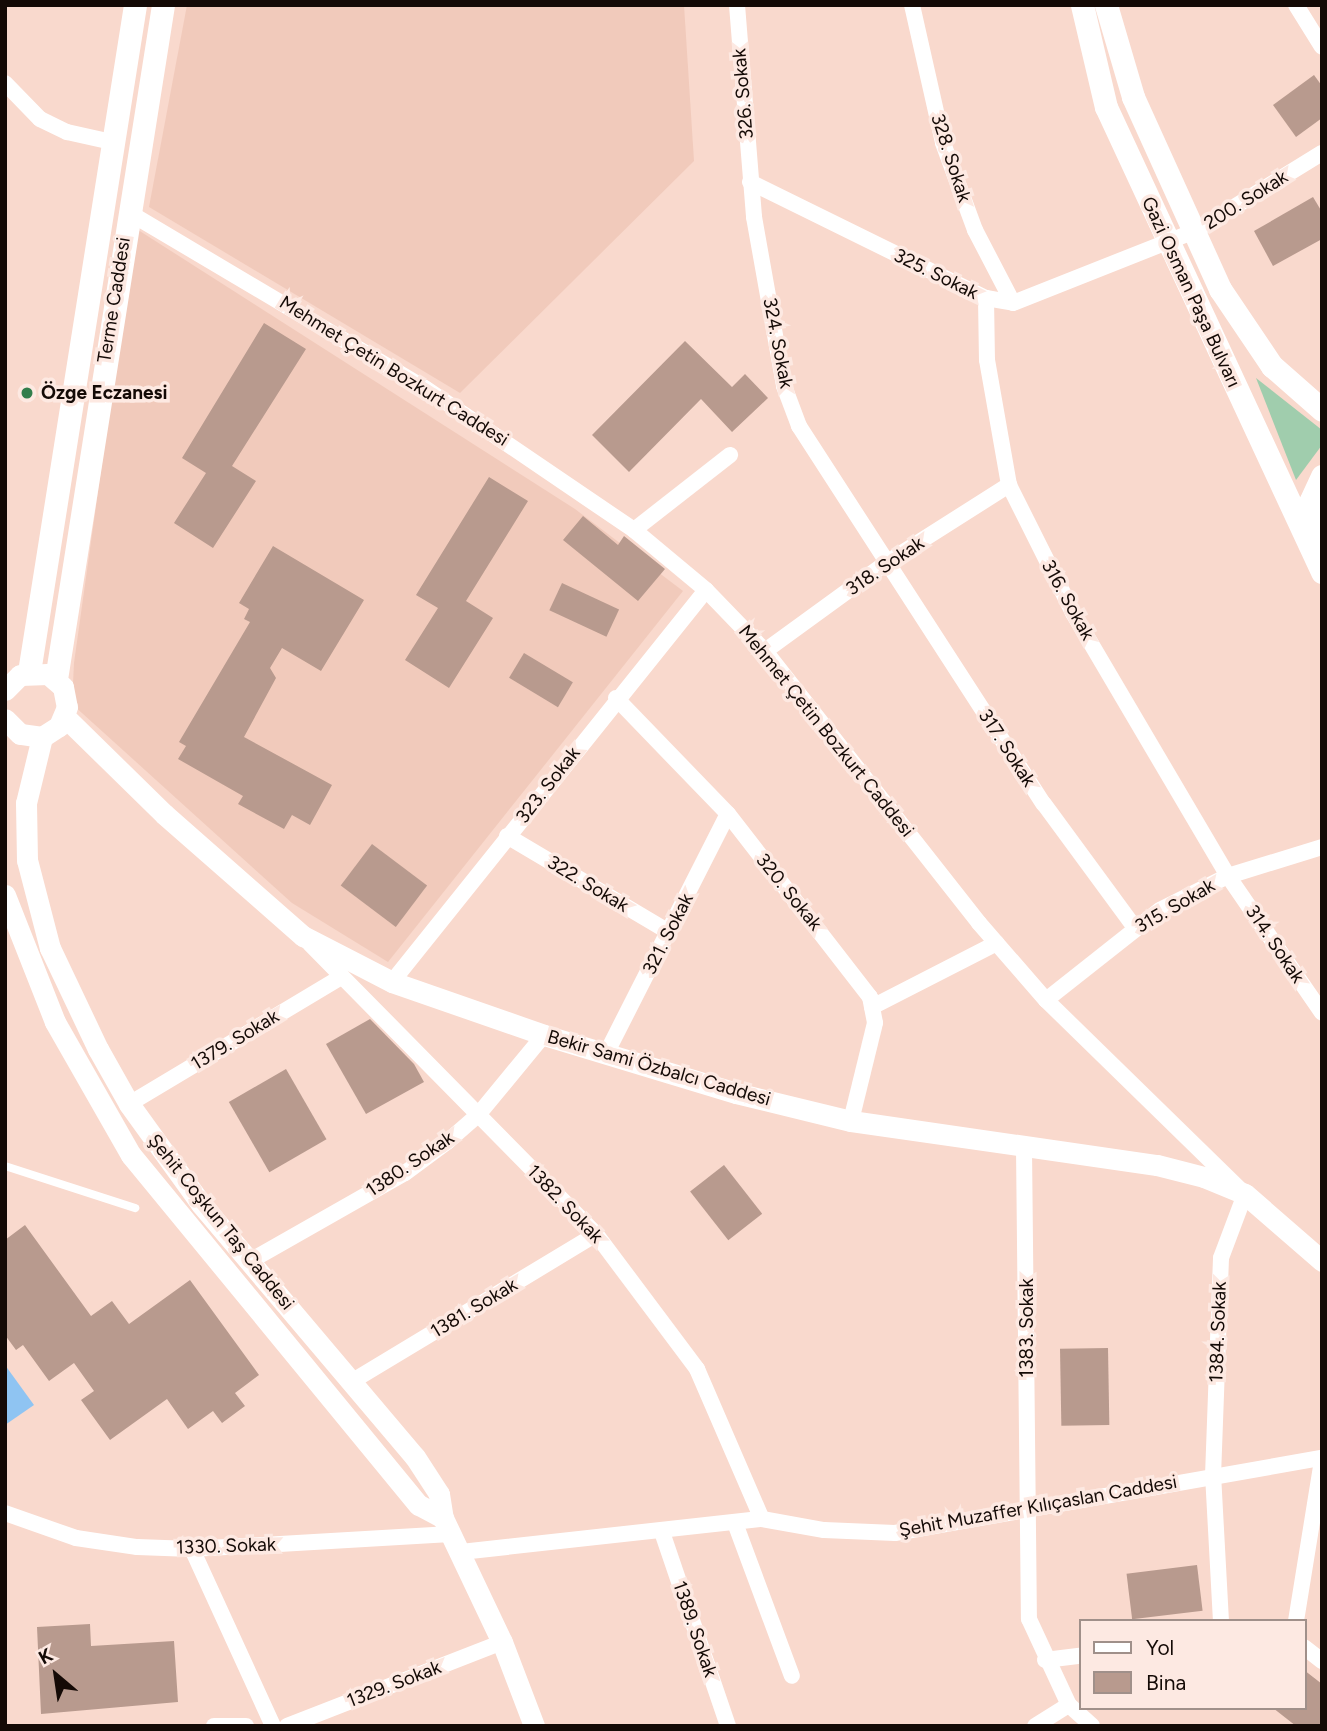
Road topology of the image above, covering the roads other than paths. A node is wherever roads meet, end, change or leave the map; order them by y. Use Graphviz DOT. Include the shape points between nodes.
graph roads {
  1 [pos="135,5"];
  2 [pos="163,5"];
  3 [pos="737,5"];
  4 [pos="912,5"];
  5 [pos="1082,5"];
  6 [pos="1106,5"];
  7 [pos="1296,5"];
  8 [pos="1322,47"];
  9 [pos="5,83"];
  10 [pos="112,142"];
  11 [pos="1322,153"];
  12 [pos="750,182"];
  13 [pos="128,212"];
  14 [pos="1195,231"];
  15 [pos="1168,243"];
  16 [pos="985,298"];
  17 [pos="1013,303"];
  18 [pos="1322,410"];
  19 [pos="730,456"];
  20 [pos="1322,476"];
  21 [pos="1009,485"];
  22 [pos="634,530"];
  23 [pos="886,563"];
  24 [pos="1319,563"];
  25 [pos="706,590"];
  26 [pos="765,651"];
  27 [pos="15,675"];
  28 [pos="56,679"];
  29 [pos="616,698"];
  30 [pos="65,717"];
  31 [pos="5,719"];
  32 [pos="41,737"];
  33 [pos="729,814"];
  34 [pos="507,836"];
  35 [pos="1322,847"];
  36 [pos="1228,876"];
  37 [pos="5,895"];
  38 [pos="1135,928"];
  39 [pos="669,932"];
  40 [pos="303,936"];
  41 [pos="997,943"];
  42 [pos="341,977"];
  43 [pos="392,982"];
  44 [pos="1046,1000"];
  45 [pos="872,1007"];
  46 [pos="1322,1013"];
  47 [pos="544,1035"];
  48 [pos="606,1054"];
  49 [pos="129,1104"];
  50 [pos="478,1115"];
  51 [pos="851,1121"];
  52 [pos="1024,1148"];
  53 [pos="5,1166"];
  54 [pos="1245,1194"];
  55 [pos="135,1208"];
  56 [pos="596,1234"];
  57 [pos="1321,1260"];
  58 [pos="250,1261"];
  59 [pos="351,1382"];
  60 [pos="1322,1459"];
  61 [pos="1213,1474"];
  62 [pos="1026,1508"];
  63 [pos="5,1513"];
  64 [pos="1319,1518"];
  65 [pos="762,1519"];
  66 [pos="735,1523"];
  67 [pos="662,1532"];
  68 [pos="452,1535"];
  69 [pos="192,1549"];
  70 [pos="1221,1619"];
  71 [pos="1296,1619"];
  72 [pos="502,1642"];
  73 [pos="1306,1649"];
  74 [pos="1078,1656"];
  75 [pos="1045,1661"];
  76 [pos="1322,1661"];
  77 [pos="792,1676"];
  78 [pos="1069,1706"];
  79 [pos="214,1726"];
  80 [pos="246,1726"];
  81 [pos="273,1726"];
  82 [pos="287,1726"];
  83 [pos="534,1726"];
  84 [pos="728,1726"];
  85 [pos="1035,1726"];
  86 [pos="1092,1726"];
  1 -- 10 [label="main road, Terme Caddesi"];
  2 -- 13 [label="main road, Terme Caddesi"];
  3 -- 12 [label="street, 326. Sokak"];
  4 -- 17 [label="street, 328. Sokak" via="943,143 975,230"];
  5 -- 15 [label="main road, Gazi Osman Paşa Bulvarı" via="1106,107"];
  6 -- 14 [label="main road, Gazi Osman Paşa Bulvarı" via="1133,97"];
  7 -- 8 [label="street"];
  9 -- 10 [label="street" via="40,119 67,132"];
  10 -- 27 [label="main road, Terme Caddesi"];
  11 -- 14 [label="street, 200. Sokak"];
  12 -- 16 [label="street, 325. Sokak"];
  12 -- 23 [label="street, 324. Sokak" via="784,386 815,454"];
  13 -- 22 [label="street, Mehmet Çetin Bozkurt Caddesi" via="414,381"];
  13 -- 28 [label="main road, Terme Caddesi"];
  14 -- 15 [label="street, 200. Sokak"];
  14 -- 18 [label="main road, Gazi Osman Paşa Bulvarı" via="1220,289 1251,338 1290,384"];
  15 -- 17 [label="street"];
  15 -- 24 [label="main road, Gazi Osman Paşa Bulvarı"];
  16 -- 17 [label="street, 325. Sokak"];
  16 -- 21 [label="street, 316. Sokak" via="987,360"];
  19 -- 22 [label="street"];
  20 -- 24 [label="main road" via="1307,514"];
  21 -- 23 [label="street, 318. Sokak"];
  21 -- 36 [label="street, 316. Sokak" via="1073,613"];
  22 -- 25 [label="street, Mehmet Çetin Bozkurt Caddesi"];
  23 -- 26 [label="street, 318. Sokak"];
  23 -- 38 [label="street, 317. Sokak" via="1044,804"];
  25 -- 26 [label="street, Mehmet Çetin Bozkurt Caddesi"];
  25 -- 29 [label="street, 323. Sokak"];
  26 -- 41 [label="street, Mehmet Çetin Bozkurt Caddesi"];
  27 -- 28 [label="street"];
  28 -- 30 [label="street" via="67,696"];
  29 -- 33 [label="street, 320. Sokak"];
  29 -- 34 [label="street, 323. Sokak"];
  30 -- 32 [label="street"];
  30 -- 40 [label="street, Bekir Sami Özbalcı Caddesi" via="204,851"];
  31 -- 32 [label="street" via="20,734"];
  32 -- 49 [label="street, Şehit Coşkun Taş Caddesi" via="23,837 34,892 55,961"];
  33 -- 39 [label="street, 321. Sokak"];
  33 -- 45 [label="street, 320. Sokak" via="858,977"];
  34 -- 39 [label="street, 322. Sokak"];
  34 -- 43 [label="street, 323. Sokak"];
  35 -- 36 [label="street, 315. Sokak"];
  36 -- 38 [label="street, 315. Sokak"];
  36 -- 46 [label="street, 314. Sokak"];
  37 -- 68 [label="street, Şehit Coşkun Taş Caddesi" via="55,1022 131,1155 419,1505"];
  38 -- 44 [label="street, 315. Sokak"];
  39 -- 48 [label="street, 321. Sokak"];
  40 -- 42 [label="street, 1382. Sokak"];
  40 -- 43 [label="street, Bekir Sami Özbalcı Caddesi"];
  41 -- 44 [label="street, Mehmet Çetin Bozkurt Caddesi"];
  41 -- 45 [label="street"];
  42 -- 49 [label="street, 1379. Sokak"];
  42 -- 50 [label="street, 1382. Sokak"];
  43 -- 47 [label="street, Bekir Sami Özbalcı Caddesi"];
  44 -- 54 [label="street, Mehmet Çetin Bozkurt Caddesi"];
  45 -- 51 [label="street, 320. Sokak" via="872,1043"];
  47 -- 48 [label="street, Bekir Sami Özbalcı Caddesi"];
  47 -- 50 [label="street, 1380. Sokak"];
  48 -- 51 [label="street, Bekir Sami Özbalcı Caddesi"];
  49 -- 58 [label="street, Şehit Coşkun Taş Caddesi"];
  50 -- 56 [label="street, 1382. Sokak"];
  50 -- 58 [label="street, 1380. Sokak" via="405,1173"];
  51 -- 52 [label="street, Bekir Sami Özbalcı Caddesi"];
  52 -- 54 [label="street, Bekir Sami Özbalcı Caddesi" via="1157,1165"];
  52 -- 62 [label="street, 1383. Sokak"];
  53 -- 55 [label="lane"];
  54 -- 57 [label="street, Bekir Sami Özbalcı Caddesi"];
  54 -- 61 [label="street, 1384. Sokak" via="1221,1258"];
  56 -- 59 [label="street, 1381. Sokak"];
  56 -- 65 [label="street, 1382. Sokak" via="697,1368"];
  58 -- 59 [label="street, Şehit Coşkun Taş Caddesi"];
  59 -- 68 [label="street, Şehit Coşkun Taş Caddesi" via="415,1457 439,1494"];
  60 -- 61 [label="street, Şehit Muzaffer Kılıçaslan Caddesi"];
  60 -- 64 [label="street"];
  61 -- 62 [label="street, Şehit Muzaffer Kılıçaslan Caddesi"];
  61 -- 70 [label="street, 1384. Sokak"];
  62 -- 65 [label="street, Şehit Muzaffer Kılıçaslan Caddesi" via="895,1533 824,1530"];
  62 -- 75 [label="street, 1383. Sokak" via="1029,1619"];
  63 -- 69 [label="street, 1330. Sokak" via="76,1538"];
  64 -- 71 [label="street"];
  65 -- 66 [label="street, Şehit Muzaffer Kılıçaslan Caddesi"];
  66 -- 67 [label="street, Şehit Muzaffer Kılıçaslan Caddesi"];
  66 -- 77 [label="street"];
  67 -- 68 [label="street, Şehit Muzaffer Kılıçaslan Caddesi"];
  67 -- 84 [label="street, 1389. Sokak"];
  68 -- 69 [label="street, 1330. Sokak"];
  68 -- 72 [label="street, Şehit Coşkun Taş Caddesi"];
  69 -- 81 [label="street"];
  72 -- 82 [label="street, 1329. Sokak"];
  72 -- 83 [label="street, Şehit Coşkun Taş Caddesi"];
  73 -- 76 [label="street"];
  74 -- 75 [label="street"];
  75 -- 78 [label="street, 1383. Sokak"];
  78 -- 85 [label="street"];
  78 -- 86 [label="street"];
  79 -- 80 [label="street"];
}
